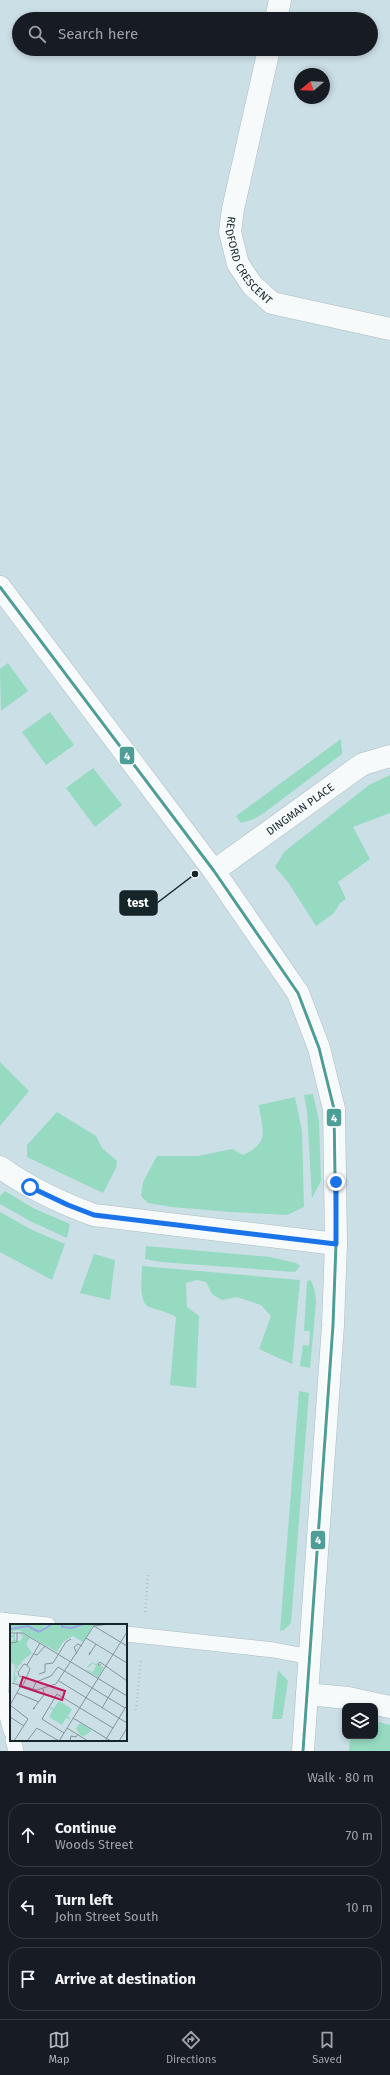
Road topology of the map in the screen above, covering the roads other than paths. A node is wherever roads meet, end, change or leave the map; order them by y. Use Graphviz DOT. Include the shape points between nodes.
graph roads {
  1 [pos="280,0"];
  2 [pos="277,12"];
  3 [pos="267,56"];
  4 [pos="390,329"];
  5 [pos="0,587"];
  6 [pos="390,756"];
  7 [pos="214,871"];
  8 [pos="0,1167"];
  9 [pos="336,1244"];
  10 [pos="2,1620"];
  11 [pos="39,1624"];
  12 [pos="127,1634"];
  13 [pos="310,1658"];
  14 [pos="307,1694"];
  15 [pos="390,1707"];
  16 [pos="10,1727"];
  17 [pos="13,1741"];
  18 [pos="16,1751"];
  19 [pos="303,1751"];
  1 -- 2 [label="street"];
  3 -- 4 [label="street, REDFORD CRESCENT" via="233,209 230,232 238,264 252,285 272,303"];
  5 -- 7 [label="street"];
  6 -- 7 [label="street, DINGMAN PLACE" via="363,764"];
  7 -- 9 [label="street" via="298,993 319,1048 334,1109"];
  8 -- 9 [label="street" via="30,1187 94,1215"];
  9 -- 13 [label="street" via="333,1325"];
  10 -- 11 [label="lane"];
  10 -- 16 [label="lane" via="1,1693"];
  12 -- 13 [label="lane" via="274,1650"];
  13 -- 14 [label="street"];
  14 -- 15 [label="street" via="348,1698"];
  14 -- 19 [label="street"];
  17 -- 18 [label="lane"];
}
